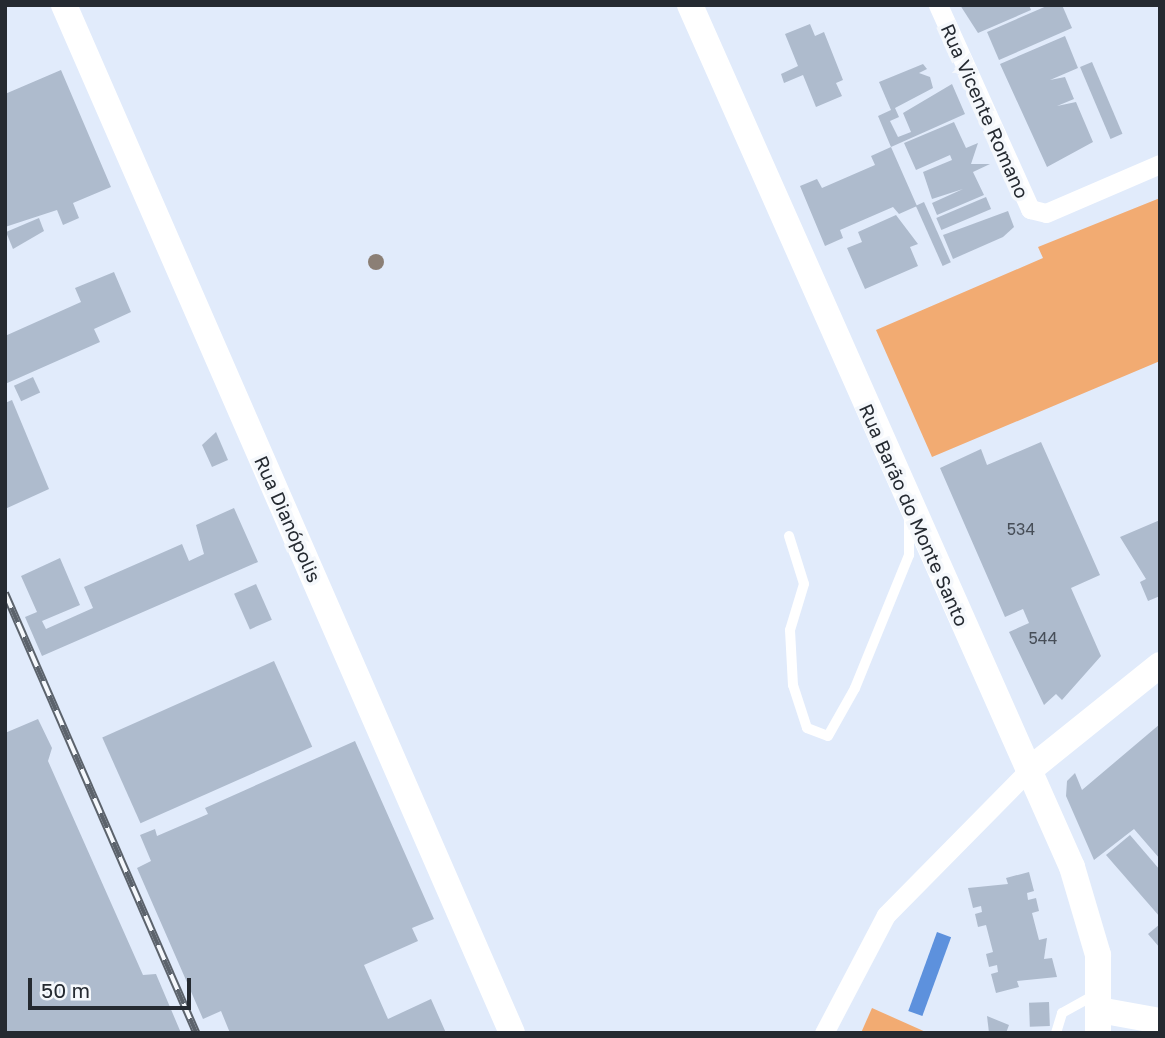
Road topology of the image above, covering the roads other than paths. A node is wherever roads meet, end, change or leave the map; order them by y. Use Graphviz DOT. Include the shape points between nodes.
graph roads {
  1 [pos="64,5"];
  2 [pos="690,5"];
  3 [pos="938,5"];
  4 [pos="1160,164"];
  5 [pos="909,505"];
  6 [pos="789,536"];
  7 [pos="1160,665"];
  8 [pos="1028,771"];
  9 [pos="1098,1012"];
  10 [pos="1160,1021"];
  11 [pos="512,1033"];
  12 [pos="824,1033"];
  13 [pos="1056,1033"];
  1 -- 11 [label="street, Rua Dianópolis"];
  2 -- 5 [label="street, Rua Barão do Monte Santo"];
  3 -- 4 [label="street, Rua Vicente Romano" via="1026,203 1037,213"];
  5 -- 6 [label="lane" via="909,555 855,688 828,736 807,728 793,685 790,630 804,584"];
  5 -- 8 [label="street, Rua Barão do Monte Santo"];
  7 -- 8 [label="street"];
  8 -- 9 [label="street, Rua Barão do Monte Santo" via="1086,905 1098,955"];
  8 -- 12 [label="street" via="886,915"];
  9 -- 10 [label="street"];
  9 -- 13 [label="lane" via="1062,1013"];
}
